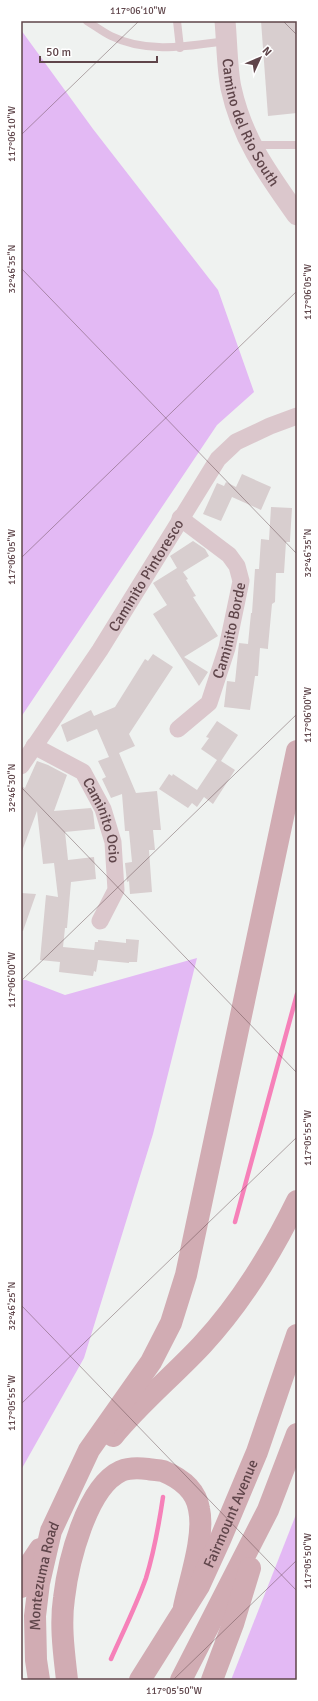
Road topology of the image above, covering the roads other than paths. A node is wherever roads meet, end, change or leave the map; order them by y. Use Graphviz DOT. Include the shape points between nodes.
graph roads {
  1 [pos="87,21"];
  2 [pos="177,21"];
  3 [pos="226,31"];
  4 [pos="180,48"];
  5 [pos="251,145"];
  6 [pos="297,145"];
  7 [pos="297,215"];
  8 [pos="297,416"];
  9 [pos="180,518"];
  10 [pos="178,729"];
  11 [pos="34,746"];
  12 [pos="297,751"];
  13 [pos="21,766"];
  14 [pos="100,921"];
  15 [pos="297,1201"];
  16 [pos="297,1335"];
  17 [pos="297,1434"];
  18 [pos="77,1478"];
  19 [pos="268,1510"];
  20 [pos="52,1531"];
  21 [pos="21,1587"];
  22 [pos="184,1607"];
  23 [pos="39,1680"];
  24 [pos="67,1680"];
  25 [pos="140,1680"];
  26 [pos="181,1680"];
  27 [pos="212,1680"];
  1 -- 4 [label="lane" via="111,36 143,47"];
  2 -- 4 [label="lane"];
  3 -- 4 [label="lane"];
  3 -- 5 [label="street, Camino del Rio South" via="231,87 243,130"];
  5 -- 6 [label="lane"];
  5 -- 7 [label="street, Camino del Rio South" via="264,169"];
  8 -- 9 [label="street, Caminito Pintoresco" via="236,442 218,459"];
  9 -- 10 [label="street, Caminito Borde" via="229,555 237,566 241,581 227,648 209,703"];
  9 -- 11 [label="street, Caminito Pintoresco" via="100,650"];
  11 -- 13 [label="street, Caminito Pintoresco"];
  11 -- 14 [label="street, Caminito Ocio" via="83,772 103,809 113,842 116,890"];
  12 -- 18 [label="main road" via="186,1275 171,1322 151,1362 89,1450"];
  15 -- 18 [label="main road" via="268,1256 230,1310 202,1345 120,1428"];
  16 -- 22 [label="main road, Fairmount Avenue" via="257,1452 202,1579"];
  17 -- 19 [label="main road, Fairmount Avenue"];
  18 -- 20 [label="main road, Montezuma Road"];
  19 -- 26 [label="main road, Fairmount Avenue"];
  19 -- 27 [label="main road" via="233,1624"];
  20 -- 21 [label="main road" via="28,1567"];
  20 -- 23 [label="main road, Montezuma Road" via="39,1583 35,1616"];
  22 -- 24 [label="main road" via="201,1527 199,1508 193,1492 181,1480 161,1471 141,1468 121,1471 105,1483 92,1502 73,1553 63,1599 63,1643"];
  22 -- 25 [label="main road, Fairmount Avenue"];
}
